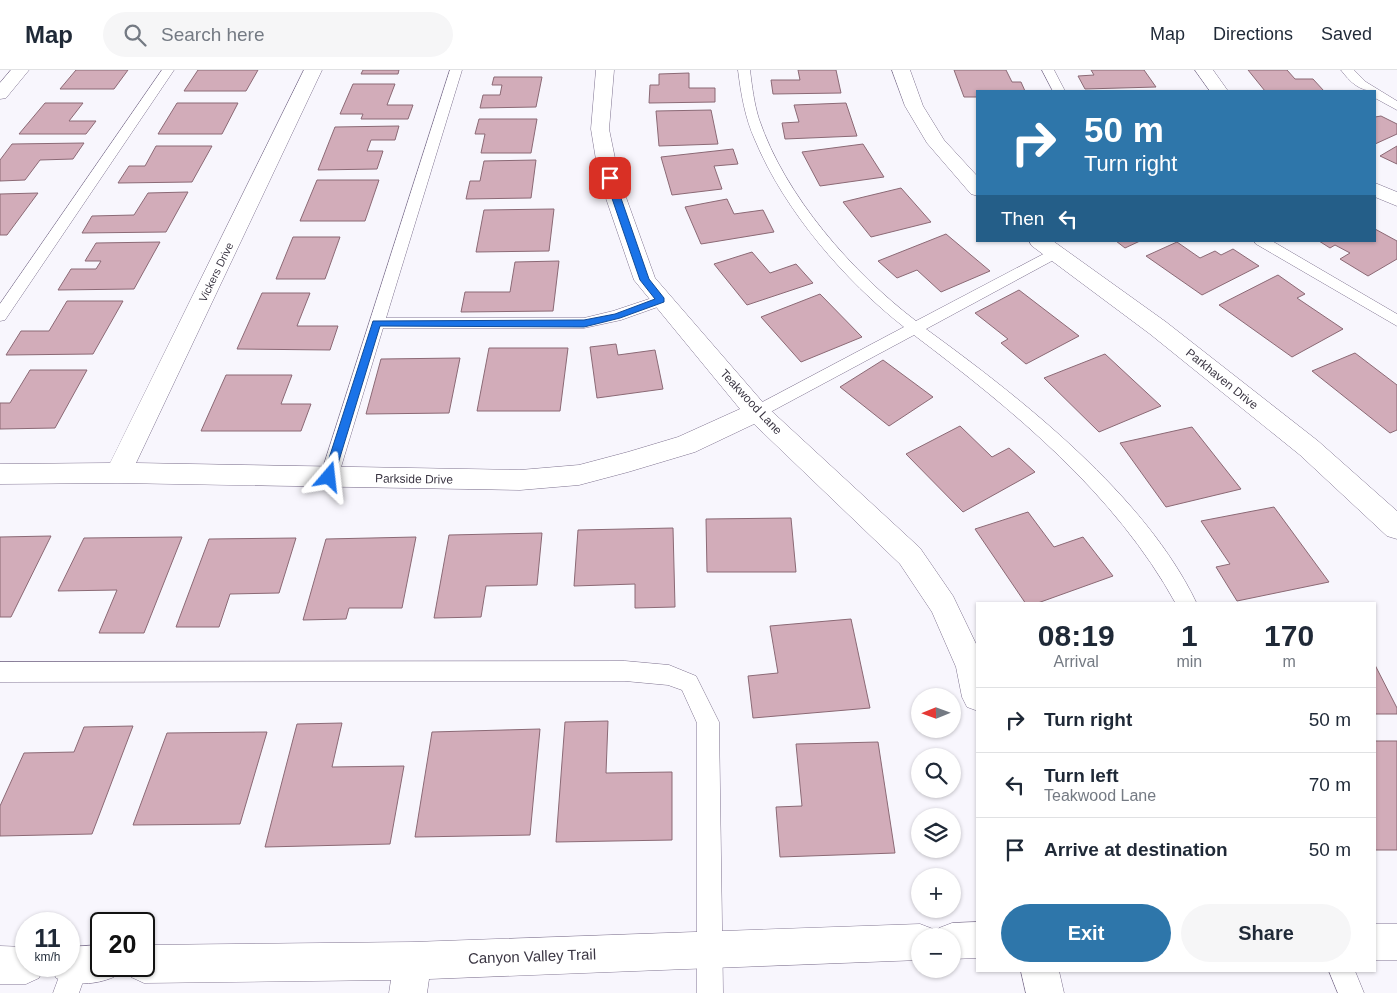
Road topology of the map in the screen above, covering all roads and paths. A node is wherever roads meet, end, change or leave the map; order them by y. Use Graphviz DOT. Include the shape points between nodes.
graph roads {
  1 [pos="20,70"];
  2 [pos="168,70"];
  3 [pos="313,70"];
  4 [pos="456,70"];
  5 [pos="605,70"];
  6 [pos="744,70"];
  7 [pos="901,70"];
  8 [pos="1048,70"];
  9 [pos="1204,70"];
  10 [pos="1347,70"];
  11 [pos="1058,90"];
  12 [pos="1218,90"];
  13 [pos="1371,90"];
  14 [pos="1376,93"];
  15 [pos="0,94"];
  16 [pos="1397,106"];
  17 [pos="976,188"];
  18 [pos="1376,190"];
  19 [pos="1397,200"];
  20 [pos="1263,242"];
  21 [pos="1047,247"];
  22 [pos="661,300"];
  23 [pos="0,316"];
  24 [pos="1397,321"];
  25 [pos="376,323"];
  26 [pos="916,328"];
  27 [pos="757,412"];
  28 [pos="118,473"];
  29 [pos="0,474"];
  30 [pos="329,477"];
  31 [pos="1397,528"];
  32 [pos="1186,602"];
  33 [pos="0,672"];
  34 [pos="976,688"];
  35 [pos="976,940"];
  36 [pos="961,941"];
  37 [pos="911,942"];
  38 [pos="1376,942"];
  39 [pos="1397,942"];
  40 [pos="709,950"];
  41 [pos="0,965"];
  42 [pos="15,965"];
  43 [pos="155,965"];
  44 [pos="1040,972"];
  45 [pos="1342,972"];
  46 [pos="410,977"];
  47 [pos="710,993"];
  48 [pos="1045,993"];
  49 [pos="1351,993"];
  1 -- 15 [label="street"];
  2 -- 23 [label="lane"];
  3 -- 28 [label="street, Vickers Drive"];
  4 -- 25 [label="lane"];
  5 -- 22 [label="street, Teakwood Lane" via="600,129 610,178 644,280"];
  6 -- 26 [label="lane" via="749,102 772,167 800,209 857,277"];
  7 -- 17 [label="street" via="914,106 936,143"];
  8 -- 11 [label="lane"];
  9 -- 12 [label="street"];
  10 -- 13 [label="lane"];
  14 -- 16 [label="lane"];
  18 -- 19 [label="street"];
  20 -- 24 [label="lane"];
  21 -- 26 [label="lane"];
  21 -- 31 [label="street, Parkhaven Drive" via="1158,328 1286,430"];
  22 -- 25 [label="lane" via="584,324"];
  22 -- 27 [label="street, Teakwood Lane"];
  25 -- 30 [label="lane"];
  26 -- 27 [label="lane"];
  26 -- 32 [label="lane" via="1001,394 1099,487 1143,537"];
  27 -- 30 [label="street, Parkside Drive" via="686,445 579,475 520,480"];
  27 -- 34 [label="street, Teakwood Lane" via="910,556 943,605 971,667"];
  28 -- 29 [label="street, Parkside Drive"];
  28 -- 30 [label="street, Parkside Drive"];
  33 -- 40 [label="lane" via="625,671 669,675 688,684 708,722"];
  35 -- 36 [label="street"];
  37 -- 40 [label="street, Canyon Valley Trail"];
  38 -- 39 [label="street"];
  40 -- 46 [label="street, Canyon Valley Trail"];
  40 -- 47 [label="lane"];
  41 -- 42 [label="street"];
  43 -- 46 [label="street, Canyon Valley Trail"];
  44 -- 48 [label="street"];
  45 -- 49 [label="lane"];
}
